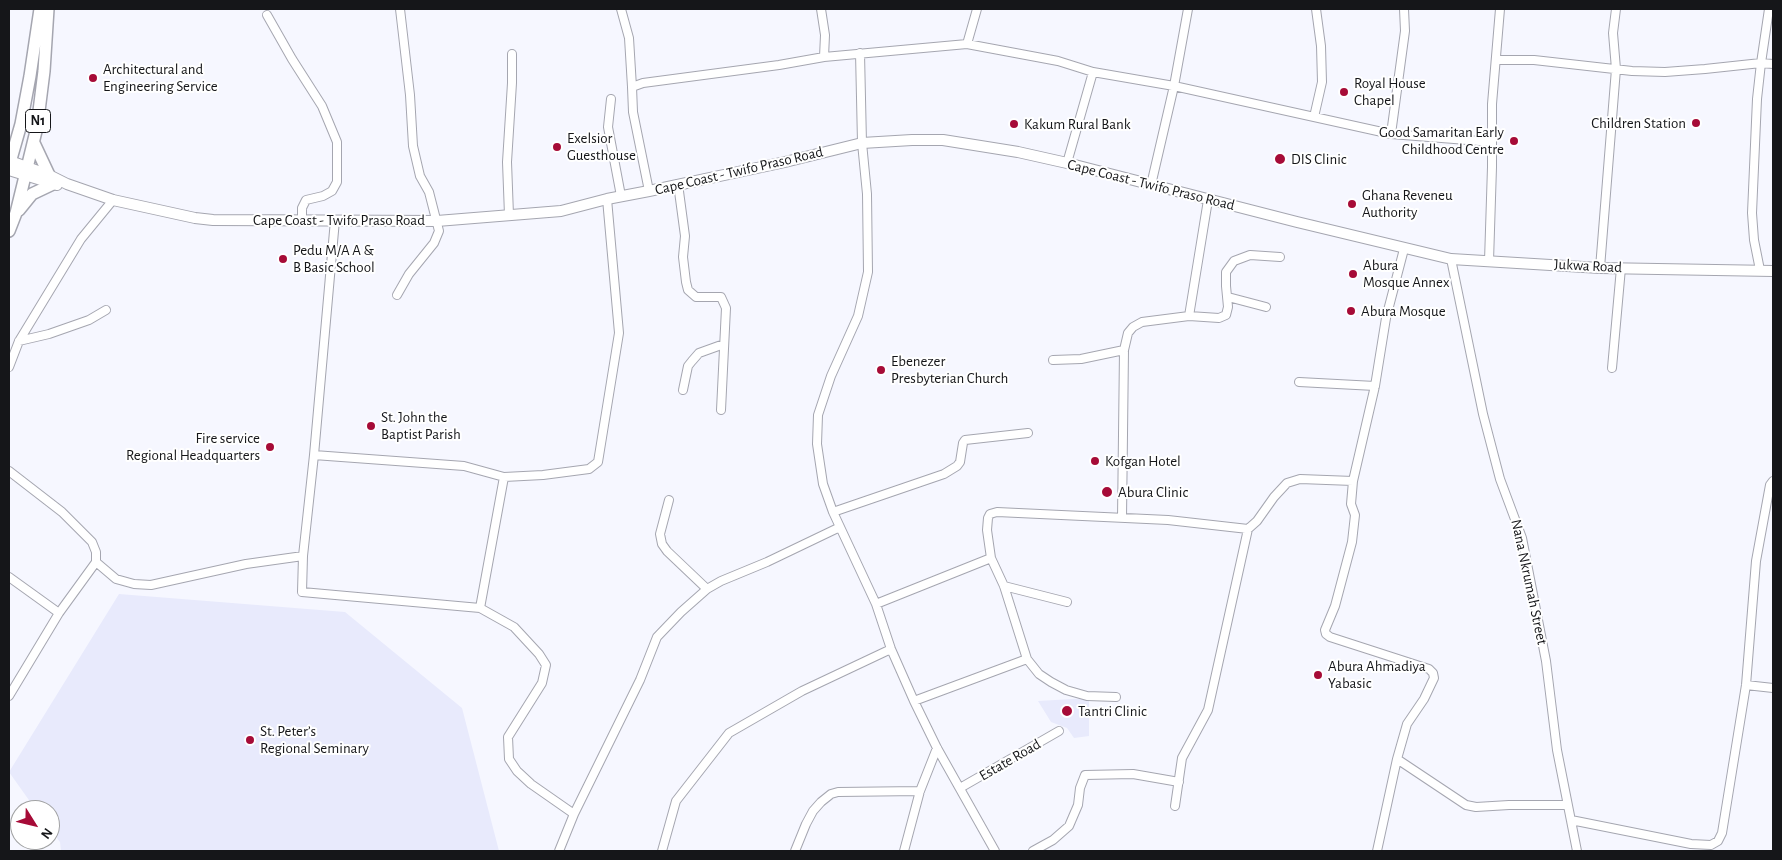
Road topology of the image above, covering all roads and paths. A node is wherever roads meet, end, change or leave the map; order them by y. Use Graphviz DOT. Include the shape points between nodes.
graph roads {
  1 [pos="40,9"];
  2 [pos="48,9"];
  3 [pos="400,9"];
  4 [pos="622,9"];
  5 [pos="821,9"];
  6 [pos="977,9"];
  7 [pos="1188,9"];
  8 [pos="1316,9"];
  9 [pos="1404,9"];
  10 [pos="1500,9"];
  11 [pos="1616,9"];
  12 [pos="1769,9"];
  13 [pos="267,15"];
  14 [pos="966,44"];
  15 [pos="860,53"];
  16 [pos="512,54"];
  17 [pos="824,57"];
  18 [pos="1496,60"];
  19 [pos="1761,62"];
  20 [pos="1773,64"];
  21 [pos="1616,69"];
  22 [pos="1093,72"];
  23 [pos="1174,86"];
  24 [pos="632,87"];
  25 [pos="611,99"];
  26 [pos="1314,117"];
  27 [pos="1392,134"];
  28 [pos="12,142"];
  29 [pos="1492,142"];
  30 [pos="34,143"];
  31 [pos="862,143"];
  32 [pos="1067,163"];
  33 [pos="9,166"];
  34 [pos="27,171"];
  35 [pos="51,179"];
  36 [pos="678,184"];
  37 [pos="1151,185"];
  38 [pos="649,191"];
  39 [pos="621,196"];
  40 [pos="607,199"];
  41 [pos="113,200"];
  42 [pos="1208,200"];
  43 [pos="16,213"];
  44 [pos="509,215"];
  45 [pos="335,220"];
  46 [pos="302,221"];
  47 [pos="437,221"];
  48 [pos="9,231"];
  49 [pos="1404,248"];
  50 [pos="1280,258"];
  51 [pos="1451,258"];
  52 [pos="1489,262"];
  53 [pos="1600,268"];
  54 [pos="1621,268"];
  55 [pos="1760,270"];
  56 [pos="1773,271"];
  57 [pos="397,295"];
  58 [pos="1228,297"];
  59 [pos="1266,307"];
  60 [pos="106,310"];
  61 [pos="1189,316"];
  62 [pos="19,341"];
  63 [pos="724,344"];
  64 [pos="1124,350"];
  65 [pos="1054,360"];
  66 [pos="9,367"];
  67 [pos="1612,368"];
  68 [pos="1299,382"];
  69 [pos="1375,386"];
  70 [pos="683,390"];
  71 [pos="721,410"];
  72 [pos="1028,433"];
  73 [pos="314,455"];
  74 [pos="9,471"];
  75 [pos="504,477"];
  76 [pos="1352,481"];
  77 [pos="1773,481"];
  78 [pos="669,500"];
  79 [pos="833,512"];
  80 [pos="1122,518"];
  81 [pos="840,527"];
  82 [pos="1248,528"];
  83 [pos="303,556"];
  84 [pos="991,558"];
  85 [pos="96,562"];
  86 [pos="9,577"];
  87 [pos="1004,586"];
  88 [pos="706,589"];
  89 [pos="1066,602"];
  90 [pos="876,604"];
  91 [pos="480,608"];
  92 [pos="59,613"];
  93 [pos="891,649"];
  94 [pos="1027,659"];
  95 [pos="1746,685"];
  96 [pos="1773,688"];
  97 [pos="9,696"];
  98 [pos="1116,698"];
  99 [pos="914,701"];
  100 [pos="1059,732"];
  101 [pos="937,748"];
  102 [pos="1397,759"];
  103 [pos="1179,782"];
  104 [pos="960,788"];
  105 [pos="920,791"];
  106 [pos="1567,805"];
  107 [pos="1175,806"];
  108 [pos="574,814"];
  109 [pos="1571,820"];
  110 [pos="1690,848"];
  111 [pos="559,851"];
  112 [pos="662,851"];
  113 [pos="795,851"];
  114 [pos="904,851"];
  115 [pos="995,851"];
  116 [pos="1033,851"];
  117 [pos="1377,851"];
  118 [pos="1577,851"];
  1 -- 28 [label="highway, N1" via="30,76"];
  2 -- 30 [label="highway, N1"];
  3 -- 47 [label="street" via="413,146"];
  4 -- 24 [label="street" via="629,38"];
  5 -- 17 [label="street"];
  6 -- 14 [label="street"];
  7 -- 23 [label="street"];
  8 -- 26 [label="street" via="1322,82"];
  9 -- 27 [label="street" via="1405,31"];
  10 -- 18 [label="street"];
  11 -- 21 [label="street" via="1613,33"];
  12 -- 19 [label="street"];
  13 -- 46 [label="street" via="322,106 337,142 337,182 332,191 306,200"];
  14 -- 15 [label="street"];
  14 -- 22 [label="street" via="1058,61"];
  15 -- 17 [label="street"];
  15 -- 31 [label="street"];
  16 -- 44 [label="street" via="507,162"];
  17 -- 24 [label="street"];
  18 -- 21 [label="street" via="1534,60"];
  18 -- 29 [label="street"];
  19 -- 20 [label="street"];
  19 -- 21 [label="street" via="1665,72"];
  19 -- 55 [label="street" via="1752,213"];
  21 -- 53 [label="street"];
  22 -- 23 [label="street"];
  22 -- 32 [label="street"];
  23 -- 26 [label="street"];
  23 -- 37 [label="street"];
  24 -- 38 [label="street" via="633,112"];
  25 -- 39 [label="street" via="608,128"];
  26 -- 27 [label="street"];
  27 -- 29 [label="street"];
  28 -- 33 [label="highway, N1"];
  29 -- 52 [label="street"];
  30 -- 34 [label="highway, N1"];
  30 -- 35 [label="highway"];
  31 -- 32 [label="main road, Cape Coast - Twifo Praso Road" via="943,140"];
  31 -- 36 [label="main road, Cape Coast - Twifo Praso Road"];
  31 -- 79 [label="street" via="867,194 866,280 858,316 831,376 818,415 820,468"];
  32 -- 37 [label="main road, Cape Coast - Twifo Praso Road"];
  33 -- 34 [label="main road, Cape Coast - Twifo Praso Road"];
  34 -- 35 [label="main road, Cape Coast - Twifo Praso Road"];
  34 -- 43 [label="highway, N1"];
  35 -- 41 [label="main road, Cape Coast - Twifo Praso Road" via="60,186 67,184"];
  35 -- 43 [label="highway"];
  36 -- 38 [label="main road, Cape Coast - Twifo Praso Road"];
  36 -- 63 [label="street" via="688,290 696,297 721,297 726,308"];
  37 -- 42 [label="main road, Cape Coast - Twifo Praso Road"];
  38 -- 39 [label="main road, Cape Coast - Twifo Praso Road"];
  39 -- 40 [label="main road, Cape Coast - Twifo Praso Road"];
  40 -- 44 [label="main road, Cape Coast - Twifo Praso Road" via="562,211"];
  40 -- 75 [label="street" via="619,333 598,462 588,469"];
  41 -- 46 [label="main road, Cape Coast - Twifo Praso Road" via="195,218"];
  41 -- 62 [label="street" via="81,239"];
  42 -- 49 [label="main road, Cape Coast - Twifo Praso Road"];
  42 -- 61 [label="street"];
  43 -- 48 [label="highway, N1"];
  44 -- 47 [label="main road, Cape Coast - Twifo Praso Road"];
  45 -- 46 [label="main road, Cape Coast - Twifo Praso Road"];
  45 -- 47 [label="main road, Cape Coast - Twifo Praso Road"];
  45 -- 73 [label="street"];
  47 -- 57 [label="street" via="439,231 434,242"];
  49 -- 51 [label="main road, Jukwa Road"];
  49 -- 69 [label="street" via="1386,318"];
  50 -- 58 [label="street" via="1250,255 1234,261 1226,272"];
  51 -- 52 [label="main road, Jukwa Road"];
  51 -- 106 [label="street, Nana Nkrumah Street" via="1500,479 1522,538 1546,661"];
  52 -- 53 [label="main road, Jukwa Road"];
  53 -- 54 [label="main road, Jukwa Road"];
  54 -- 55 [label="main road, Jukwa Road"];
  54 -- 67 [label="street"];
  55 -- 56 [label="main road, Jukwa Road"];
  58 -- 59 [label="street"];
  58 -- 61 [label="street" via="1226,316"];
  60 -- 62 [label="street" via="89,320"];
  61 -- 64 [label="street" via="1142,322 1128,333"];
  62 -- 66 [label="street"];
  63 -- 70 [label="street" via="699,353 688,366"];
  63 -- 71 [label="street"];
  64 -- 65 [label="street" via="1081,359"];
  64 -- 80 [label="street"];
  68 -- 69 [label="street"];
  69 -- 76 [label="street"];
  72 -- 79 [label="street" via="965,440 960,462 944,474"];
  73 -- 75 [label="street" via="464,466"];
  73 -- 83 [label="street"];
  74 -- 85 [label="street" via="62,512 92,542"];
  75 -- 91 [label="street"];
  76 -- 82 [label="street" via="1300,479 1287,482"];
  76 -- 102 [label="street" via="1351,504 1355,515 1352,542 1335,606 1325,630 1330,637 1433,673 1434,678 1424,699 1407,724"];
  77 -- 95 [label="street" via="1756,561"];
  78 -- 88 [label="street" via="660,534 662,544"];
  79 -- 81 [label="street"];
  80 -- 82 [label="street"];
  80 -- 84 [label="street" via="990,514 987,530"];
  81 -- 88 [label="street"];
  81 -- 90 [label="street"];
  82 -- 103 [label="street" via="1208,710 1182,758"];
  83 -- 85 [label="street" via="246,564 151,585 116,579"];
  83 -- 91 [label="street" via="302,592"];
  84 -- 87 [label="street"];
  84 -- 90 [label="street"];
  85 -- 92 [label="street"];
  86 -- 92 [label="street"];
  87 -- 89 [label="street"];
  87 -- 94 [label="street"];
  88 -- 108 [label="street" via="658,638"];
  90 -- 93 [label="street"];
  91 -- 108 [label="street" via="514,627 546,665 542,683 508,737 509,760 530,784"];
  92 -- 97 [label="street"];
  93 -- 99 [label="street"];
  93 -- 112 [label="street" via="802,690 729,733 676,802"];
  94 -- 98 [label="street" via="1039,674 1066,690 1087,696"];
  94 -- 99 [label="street"];
  95 -- 96 [label="street"];
  95 -- 110 [label="street" via="1722,834 1711,845"];
  99 -- 101 [label="street"];
  100 -- 104 [label="street, Estate Road"];
  101 -- 104 [label="street"];
  101 -- 105 [label="street"];
  102 -- 106 [label="street" via="1466,806"];
  102 -- 117 [label="street"];
  103 -- 107 [label="street"];
  103 -- 116 [label="street" via="1132,774 1085,775 1069,826"];
  104 -- 115 [label="street"];
  105 -- 113 [label="street" via="831,794 813,812"];
  105 -- 114 [label="street"];
  106 -- 109 [label="street, Nana Nkrumah Street"];
  108 -- 111 [label="street"];
  109 -- 110 [label="street"];
  109 -- 118 [label="street, Nana Nkrumah Street"];
}
